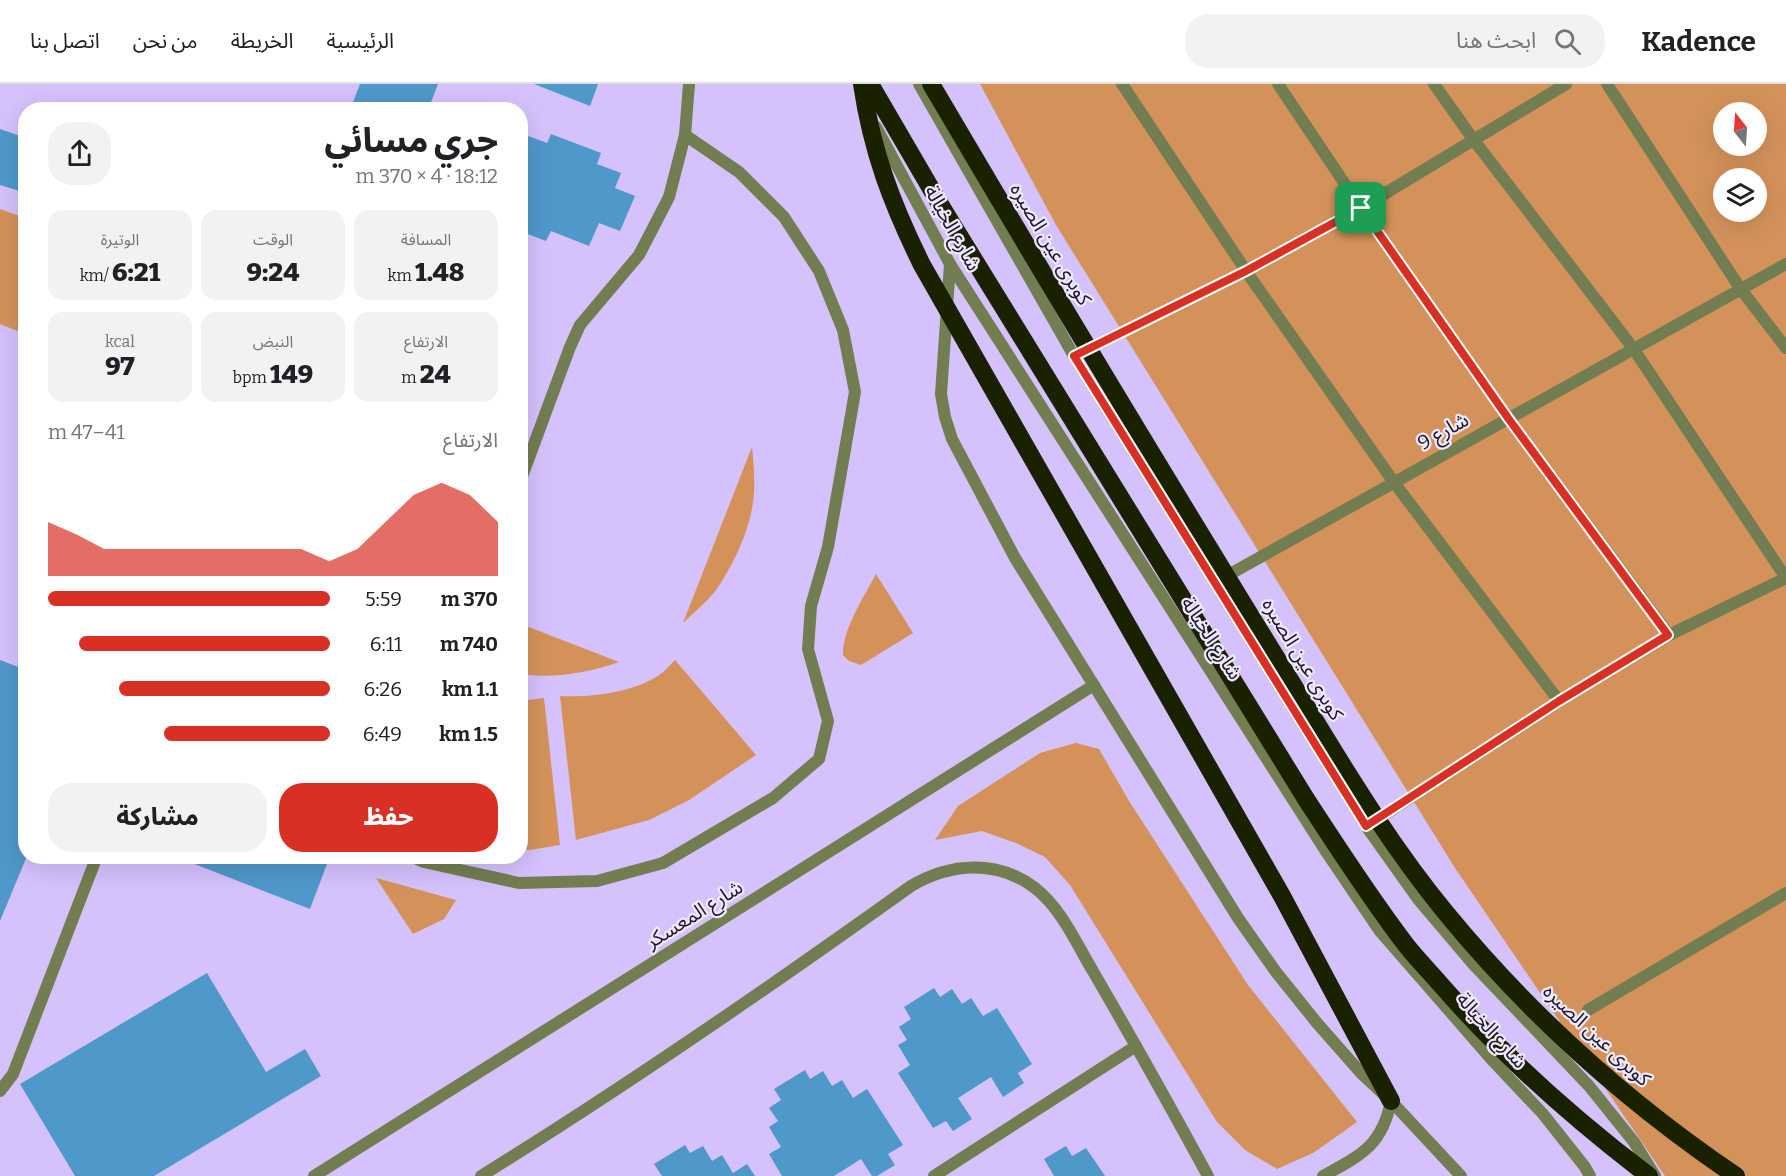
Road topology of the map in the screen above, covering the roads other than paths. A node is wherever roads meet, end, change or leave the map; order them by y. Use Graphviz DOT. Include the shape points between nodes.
graph roads {
  1 [pos="689,84"];
  2 [pos="852,84"];
  3 [pos="862,84"];
  4 [pos="870,84"];
  5 [pos="919,84"];
  6 [pos="931,84"];
  7 [pos="1122,84"];
  8 [pos="1278,84"];
  9 [pos="1434,84"];
  10 [pos="1566,84"];
  11 [pos="1607,84"];
  12 [pos="686,135"];
  13 [pos="1473,139"];
  14 [pos="1361,208"];
  15 [pos="950,264"];
  16 [pos="1786,264"];
  17 [pos="1246,271"];
  18 [pos="1740,288"];
  19 [pos="1633,348"];
  20 [pos="1786,348"];
  21 [pos="1074,356"];
  22 [pos="1508,418"];
  23 [pos="528,460"];
  24 [pos="1393,481"];
  25 [pos="1215,582"];
  26 [pos="1668,635"];
  27 [pos="1094,685"];
  28 [pos="1559,701"];
  29 [pos="1366,826"];
  30 [pos="94,864"];
  31 [pos="433,864"];
  32 [pos="1786,893"];
  33 [pos="1588,1010"];
  34 [pos="1136,1046"];
  35 [pos="0,1091"];
  36 [pos="1391,1101"];
  37 [pos="314,1176"];
  38 [pos="481,1176"];
  39 [pos="934,1176"];
  40 [pos="1208,1176"];
  41 [pos="1323,1176"];
  42 [pos="1461,1176"];
  43 [pos="1590,1176"];
  44 [pos="1649,1176"];
  45 [pos="1655,1176"];
  46 [pos="1736,1176"];
  1 -- 12 [label="street"];
  2 -- 15 [label="street, شارع الخيالة"];
  3 -- 36 [label="highway" via="880,169 922,265 1282,896"];
  4 -- 44 [label="highway" via="944,211 1355,875 1408,946 1467,1014 1530,1077"];
  5 -- 21 [label="street, شارع الخيالة"];
  6 -- 46 [label="highway, كوبرى عين الصيره" via="1091,356 1394,844 1446,913 1566,1040 1631,1098"];
  7 -- 17 [label="street"];
  8 -- 14 [label="street"];
  9 -- 13 [label="street"];
  10 -- 13 [label="street"];
  11 -- 18 [label="street"];
  12 -- 23 [label="street" via="669,197 639,255 580,325"];
  12 -- 31 [label="street" via="739,172 784,217 819,271 843,330 855,392 828,547 811,606 808,649 828,721 819,759 773,798 663,863 597,881 519,883"];
  13 -- 14 [label="street"];
  13 -- 19 [label="street"];
  14 -- 17 [label="street"];
  14 -- 22 [label="street"];
  15 -- 27 [label="street" via="941,394 952,438 1015,558"];
  15 -- 43 [label="street, شارع الخيالة" via="1379,930 1543,1114"];
  16 -- 18 [label="street, شارع 9"];
  17 -- 21 [label="street"];
  17 -- 24 [label="street"];
  18 -- 19 [label="street, شارع 9"];
  18 -- 20 [label="street"];
  19 -- 22 [label="street, شارع 9"];
  19 -- 26 [label="street" via="1786,578"];
  21 -- 25 [label="street, شارع الخيالة"];
  22 -- 24 [label="street, شارع 9"];
  22 -- 26 [label="street"];
  24 -- 25 [label="street, شارع 9"];
  24 -- 28 [label="street"];
  25 -- 29 [label="street, شارع الخيالة"];
  26 -- 28 [label="street"];
  27 -- 36 [label="street" via="1238,918 1276,972 1361,1073"];
  27 -- 37 [label="street, شارع المعسكر"];
  28 -- 29 [label="street"];
  29 -- 45 [label="street, شارع الخيالة" via="1418,899 1474,965 1589,1086 1634,1142"];
  30 -- 35 [label="street" via="13,1074"];
  32 -- 33 [label="street"];
  34 -- 38 [label="street" via="1048,899 1003,871 985,867 947,870 911,886 749,1001"];
  34 -- 39 [label="street"];
  34 -- 40 [label="street"];
  36 -- 41 [label="street" via="1378,1137 1365,1151"];
  36 -- 42 [label="street"];
}
